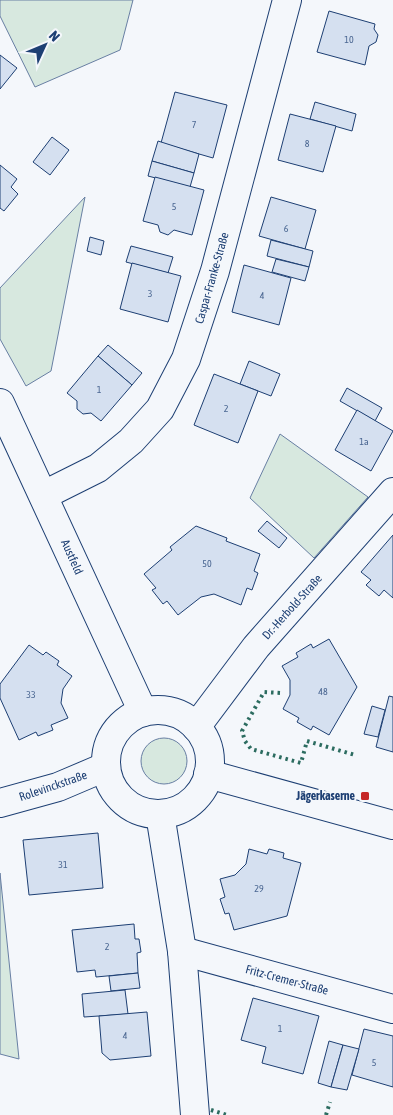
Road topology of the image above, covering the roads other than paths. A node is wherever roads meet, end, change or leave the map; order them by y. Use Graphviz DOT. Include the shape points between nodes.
graph roads {
  1 [pos="287,0"];
  2 [pos="0,403"];
  3 [pos="393,492"];
  4 [pos="44,495"];
  5 [pos="143,712"];
  6 [pos="196,727"];
  7 [pos="105,767"];
  8 [pos="208,774"];
  9 [pos="0,803"];
  10 [pos="160,814"];
  11 [pos="393,826"];
  12 [pos="182,951"];
  13 [pos="393,1009"];
  14 [pos="195,1115"];
  1 -- 4 [label="street, Caspar-Franke-Straße" via="215,271 186,359 160,410 131,441 98,468"];
  2 -- 4 [label="street, Austfeld"];
  3 -- 6 [label="street, Dr.-Herbold-Straße" via="256,647"];
  4 -- 5 [label="street, Austfeld"];
  5 -- 6 [label="street" via="171,712"];
  5 -- 7 [label="street" via="126,720 114,733 107,749"];
  6 -- 8 [label="street" via="209,754"];
  7 -- 9 [label="street, Rolevinckstraße" via="58,787"];
  7 -- 10 [label="street" via="118,796 130,806"];
  8 -- 10 [label="street" via="204,787 185,806"];
  8 -- 11 [label="street"];
  10 -- 12 [label="street"];
  12 -- 13 [label="street, Fritz-Cremer-Straße"];
  12 -- 14 [label="street"];
}
